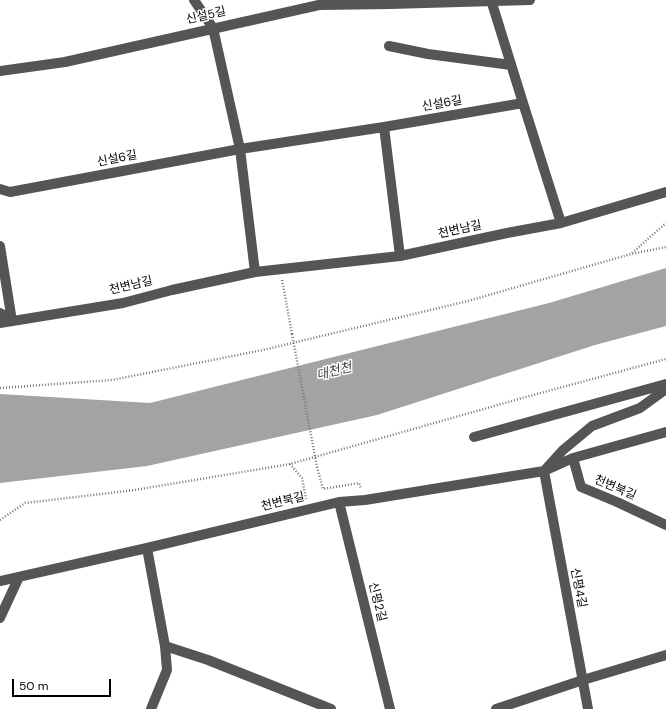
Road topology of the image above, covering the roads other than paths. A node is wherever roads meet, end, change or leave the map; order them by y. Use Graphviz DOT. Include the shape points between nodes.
graph roads {
  1 [pos="194,0"];
  2 [pos="491,0"];
  3 [pos="530,0"];
  4 [pos="213,28"];
  5 [pos="389,46"];
  6 [pos="511,65"];
  7 [pos="0,71"];
  8 [pos="523,103"];
  9 [pos="384,127"];
  10 [pos="240,149"];
  11 [pos="0,189"];
  12 [pos="666,192"];
  13 [pos="561,223"];
  14 [pos="0,246"];
  15 [pos="400,256"];
  16 [pos="256,272"];
  17 [pos="0,313"];
  18 [pos="12,321"];
  19 [pos="0,323"];
  20 [pos="666,384"];
  21 [pos="666,389"];
  22 [pos="666,432"];
  23 [pos="474,437"];
  24 [pos="574,458"];
  25 [pos="544,471"];
  26 [pos="339,502"];
  27 [pos="666,525"];
  28 [pos="147,548"];
  29 [pos="19,577"];
  30 [pos="0,581"];
  31 [pos="0,618"];
  32 [pos="165,646"];
  33 [pos="666,655"];
  34 [pos="582,680"];
  35 [pos="151,709"];
  36 [pos="331,709"];
  37 [pos="390,709"];
  38 [pos="496,709"];
  39 [pos="588,709"];
  1 -- 4 [label="street"];
  2 -- 3 [label="street, 신설5길"];
  2 -- 4 [label="street, 신설5길" via="319,5"];
  2 -- 6 [label="street"];
  4 -- 7 [label="street, 신설5길" via="64,62"];
  4 -- 10 [label="street"];
  5 -- 6 [label="street"];
  6 -- 8 [label="street"];
  8 -- 9 [label="street, 신설6길"];
  8 -- 13 [label="street"];
  9 -- 10 [label="street, 신설6길"];
  9 -- 15 [label="street"];
  10 -- 11 [label="street, 신설6길" via="10,192"];
  10 -- 16 [label="street"];
  12 -- 13 [label="street, 천변남길"];
  13 -- 15 [label="street, 천변남길"];
  14 -- 18 [label="street"];
  15 -- 16 [label="street, 천변남길"];
  16 -- 18 [label="street, 천변남길" via="122,303"];
  17 -- 18 [label="street"];
  18 -- 19 [label="street, 천변남길"];
  20 -- 23 [label="street"];
  21 -- 25 [label="street" via="640,408 592,426 563,450"];
  22 -- 24 [label="street, 천변북길"];
  24 -- 25 [label="street, 천변북길"];
  24 -- 27 [label="street, 천변북길" via="581,487"];
  25 -- 26 [label="street, 천변북길"];
  25 -- 34 [label="street, 신평4길"];
  26 -- 28 [label="street, 천변북길"];
  26 -- 37 [label="street, 신평2길"];
  28 -- 29 [label="street, 천변북길"];
  28 -- 32 [label="street"];
  29 -- 30 [label="street, 천변북길"];
  29 -- 31 [label="street"];
  32 -- 35 [label="street" via="167,670"];
  32 -- 36 [label="street" via="208,660"];
  33 -- 34 [label="street"];
  34 -- 38 [label="street"];
  34 -- 39 [label="street, 신평4길"];
}
